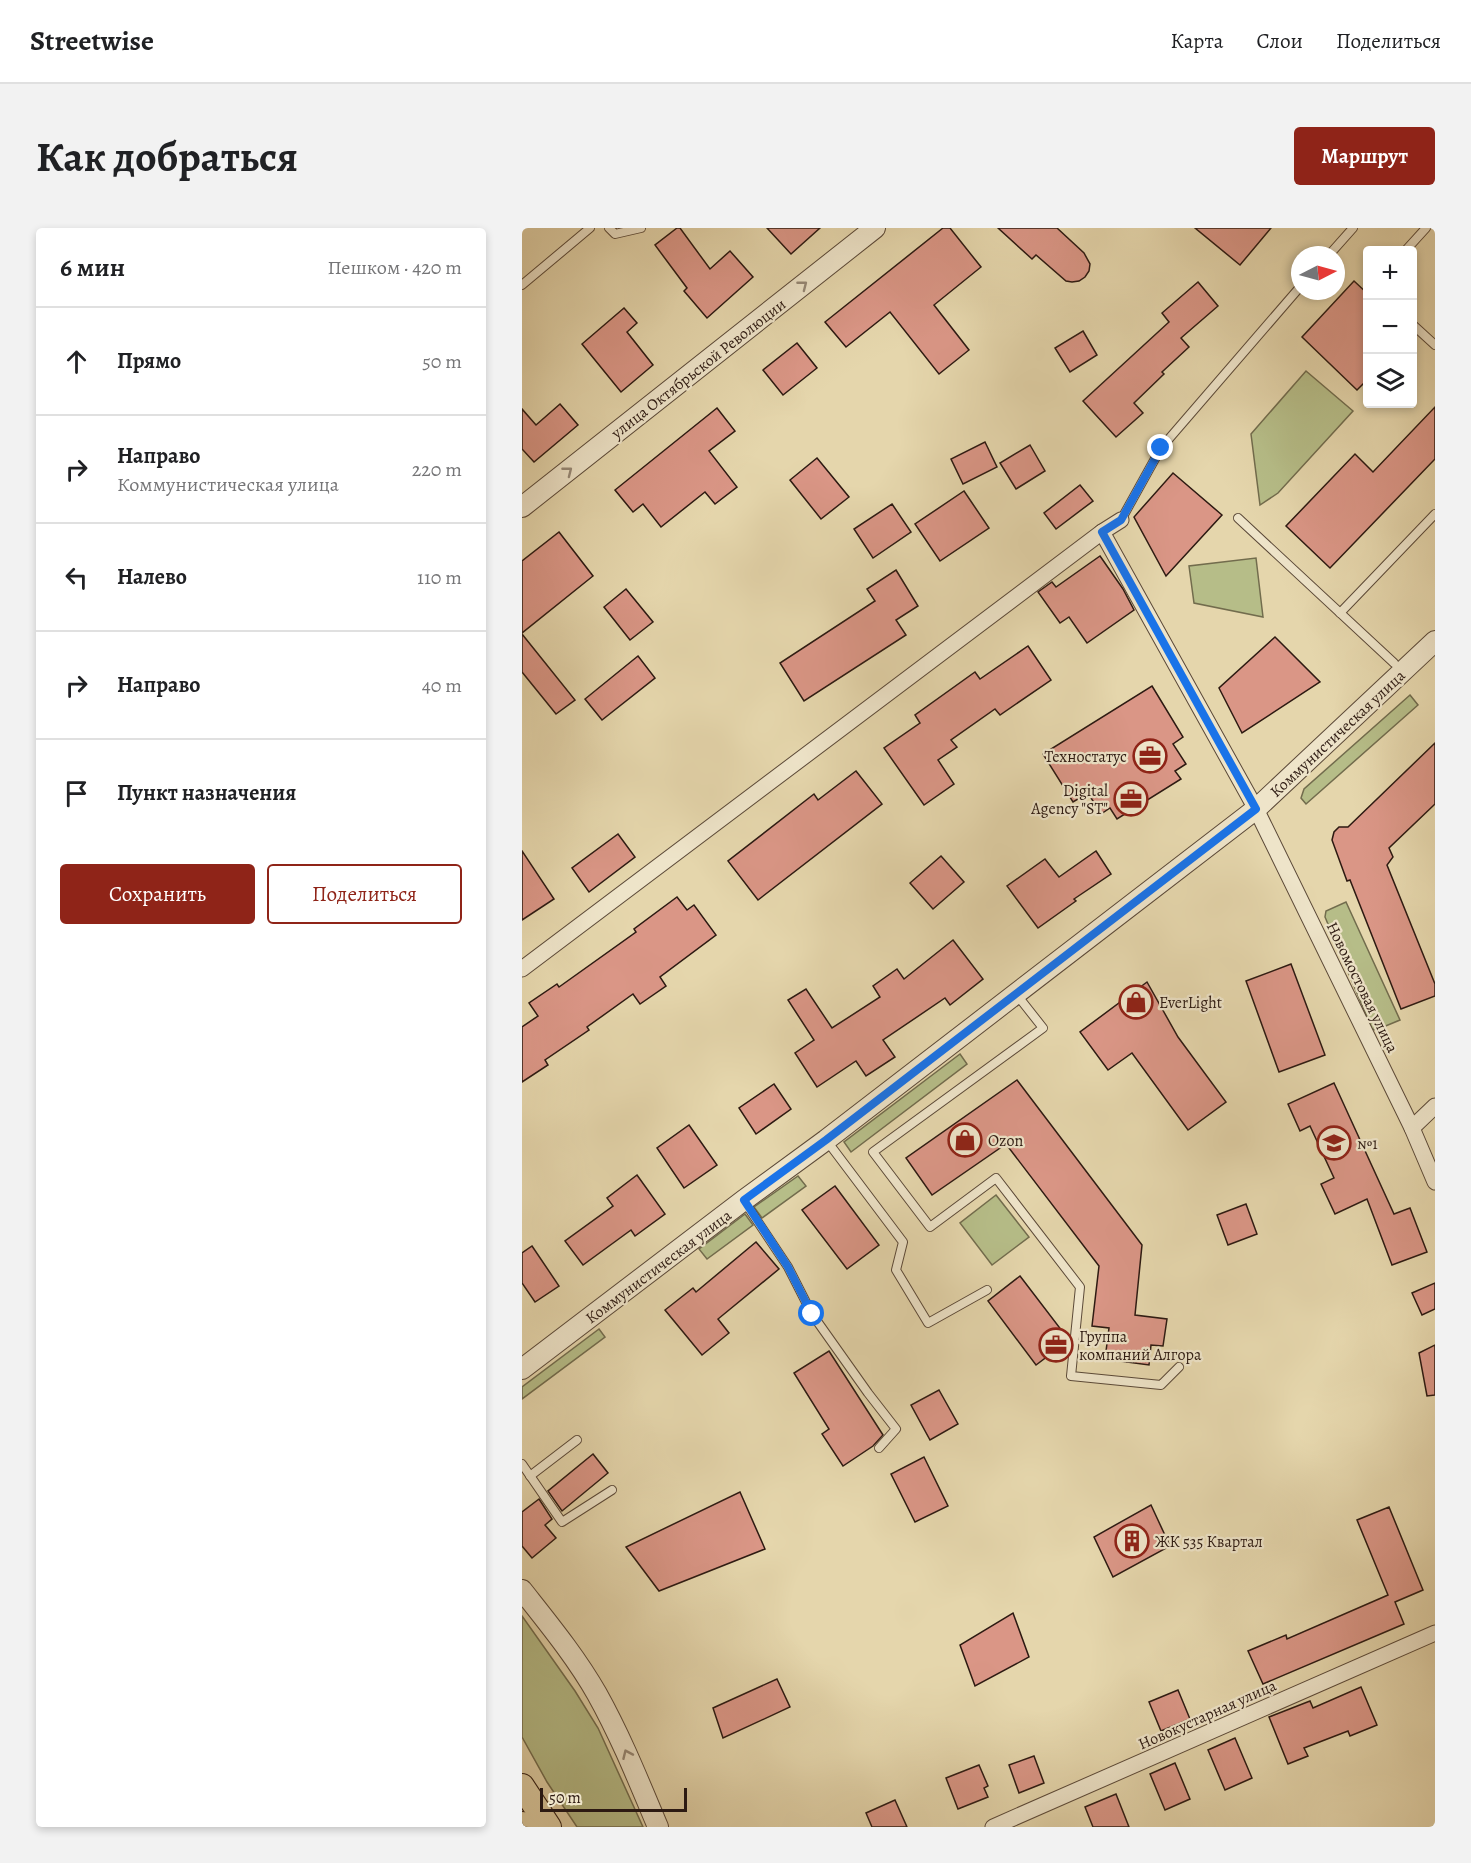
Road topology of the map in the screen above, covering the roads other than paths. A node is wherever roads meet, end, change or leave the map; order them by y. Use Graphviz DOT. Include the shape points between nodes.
graph roads {
  1 [pos="590,228"];
  2 [pos="609,228"];
  3 [pos="641,228"];
  4 [pos="875,228"];
  5 [pos="1353,228"];
  6 [pos="1426,228"];
  7 [pos="1337,246"];
  8 [pos="1410,246"];
  9 [pos="522,285"];
  10 [pos="1291,297"];
  11 [pos="1417,328"];
  12 [pos="1435,345"];
  13 [pos="522,507"];
  14 [pos="1435,514"];
  15 [pos="1238,518"];
  16 [pos="1121,520"];
  17 [pos="1102,532"];
  18 [pos="1340,613"];
  19 [pos="1435,641"];
  20 [pos="1394,663"];
  21 [pos="1256,809"];
  22 [pos="522,969"];
  23 [pos="1016,993"];
  24 [pos="1435,1106"];
  25 [pos="1413,1128"];
  26 [pos="826,1140"];
  27 [pos="1435,1182"];
  28 [pos="744,1200"];
  29 [pos="987,1290"];
  30 [pos="1179,1367"];
  31 [pos="522,1369"];
  32 [pos="576,1440"];
  33 [pos="879,1448"];
  34 [pos="522,1464"];
  35 [pos="530,1476"];
  36 [pos="612,1490"];
  37 [pos="522,1590"];
  38 [pos="1435,1633"];
  39 [pos="522,1786"];
  40 [pos="549,1827"];
  41 [pos="658,1827"];
  42 [pos="993,1827"];
  1 -- 9 [label="lane"];
  2 -- 3 [label="lane" via="615,234"];
  13 -- 4 [label="street, улица Октябрьской Революции, one-way"];
  5 -- 7 [label="lane"];
  6 -- 8 [label="lane"];
  10 -- 16 [label="lane" via="1161,448"];
  11 -- 12 [label="lane"];
  14 -- 18 [label="lane"];
  15 -- 18 [label="lane"];
  16 -- 17 [label="street"];
  17 -- 21 [label="street, Новомостовая улица"];
  17 -- 22 [label="street"];
  18 -- 20 [label="lane"];
  19 -- 21 [label="street, Коммунистическая улица"];
  21 -- 23 [label="street, Коммунистическая улица"];
  21 -- 25 [label="street, Новомостовая улица"];
  23 -- 26 [label="street, Коммунистическая улица"];
  23 -- 30 [label="lane" via="1042,1028 873,1152 930,1227 996,1178 1080,1287 1071,1376 1161,1385"];
  24 -- 25 [label="street"];
  25 -- 27 [label="street, Новомостовая улица"];
  26 -- 28 [label="street, Коммунистическая улица"];
  26 -- 29 [label="lane" via="903,1242 896,1270 928,1323"];
  28 -- 31 [label="street, Коммунистическая улица"];
  28 -- 33 [label="lane" via="788,1267 812,1314 896,1429"];
  32 -- 35 [label="lane"];
  34 -- 35 [label="lane"];
  35 -- 36 [label="lane" via="562,1522"];
  41 -- 37 [label="street, one-way" via="596,1693"];
  38 -- 42 [label="street, Новокустарная улица"];
  39 -- 40 [label="main road"];
}
